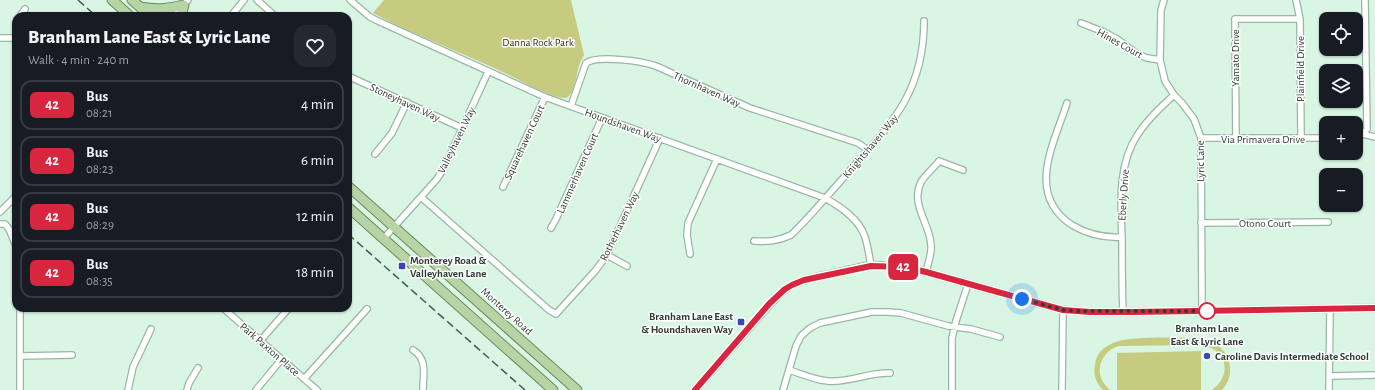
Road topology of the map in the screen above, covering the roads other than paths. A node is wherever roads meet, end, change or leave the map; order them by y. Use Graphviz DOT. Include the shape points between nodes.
graph roads {
  1 [pos="112,0"];
  2 [pos="132,0"];
  3 [pos="244,0"];
  4 [pos="257,0"];
  5 [pos="350,0"];
  6 [pos="1164,0"];
  7 [pos="1296,0"];
  8 [pos="1365,0"];
  9 [pos="186,2"];
  10 [pos="140,7"];
  11 [pos="25,9"];
  12 [pos="23,12"];
  13 [pos="124,12"];
  14 [pos="146,12"];
  15 [pos="177,12"];
  16 [pos="182,12"];
  17 [pos="234,12"];
  18 [pos="270,12"];
  19 [pos="1300,19"];
  20 [pos="924,21"];
  21 [pos="1081,23"];
  22 [pos="0,38"];
  23 [pos="12,38"];
  24 [pos="1160,60"];
  25 [pos="488,72"];
  26 [pos="352,79"];
  27 [pos="1174,96"];
  28 [pos="545,97"];
  29 [pos="407,102"];
  30 [pos="1067,103"];
  31 [pos="571,106"];
  32 [pos="602,118"];
  33 [pos="462,128"];
  34 [pos="1363,134"];
  35 [pos="1375,137"];
  36 [pos="660,138"];
  37 [pos="1200,138"];
  38 [pos="1301,138"];
  39 [pos="1319,138"];
  40 [pos="1236,139"];
  41 [pos="868,150"];
  42 [pos="375,154"];
  43 [pos="717,159"];
  44 [pos="963,170"];
  45 [pos="503,187"];
  46 [pos="352,189"];
  47 [pos="421,197"];
  48 [pos="825,198"];
  49 [pos="12,200"];
  50 [pos="352,210"];
  51 [pos="0,212"];
  52 [pos="1328,222"];
  53 [pos="1201,223"];
  54 [pos="0,224"];
  55 [pos="395,227"];
  56 [pos="550,228"];
  57 [pos="12,236"];
  58 [pos="1122,237"];
  59 [pos="384,238"];
  60 [pos="754,241"];
  61 [pos="607,254"];
  62 [pos="690,254"];
  63 [pos="627,266"];
  64 [pos="871,266"];
  65 [pos="926,272"];
  66 [pos="968,284"];
  67 [pos="1375,308"];
  68 [pos="367,309"];
  69 [pos="1330,309"];
  70 [pos="1063,310"];
  71 [pos="1202,311"];
  72 [pos="20,312"];
  73 [pos="227,312"];
  74 [pos="285,312"];
  75 [pos="1123,312"];
  76 [pos="954,327"];
  77 [pos="151,329"];
  78 [pos="1000,337"];
  79 [pos="260,341"];
  80 [pos="413,350"];
  81 [pos="72,355"];
  82 [pos="20,356"];
  83 [pos="281,360"];
  84 [pos="198,368"];
  85 [pos="789,370"];
  86 [pos="890,373"];
  87 [pos="1375,375"];
  88 [pos="1330,376"];
  89 [pos="304,380"];
  90 [pos="20,390"];
  91 [pos="128,390"];
  92 [pos="187,390"];
  93 [pos="256,390"];
  94 [pos="317,390"];
  95 [pos="423,390"];
  96 [pos="553,390"];
  97 [pos="577,390"];
  98 [pos="695,390"];
  99 [pos="783,390"];
  100 [pos="952,390"];
  101 [pos="1062,390"];
  102 [pos="1330,390"];
  1 -- 13 [label="main road"];
  2 -- 10 [label="main road"];
  3 -- 17 [label="street"];
  4 -- 18 [label="street"];
  5 -- 25 [label="street, Houndshaven Way" via="370,17"];
  6 -- 24 [label="street, Lyric Lane" via="1161,10"];
  7 -- 19 [label="street, Plainfield Drive"];
  8 -- 34 [label="street" via="1367,129"];
  9 -- 10 [label="main road" via="169,9"];
  9 -- 15 [label="street"];
  9 -- 16 [label="main road"];
  10 -- 14 [label="main road"];
  11 -- 12 [label="street"];
  19 -- 38 [label="street, Plainfield Drive"];
  19 -- 40 [label="street, Yamato Drive" via="1235,19"];
  20 -- 41 [label="street, Knightshaven Way" via="922,55 907,98 892,122"];
  21 -- 24 [label="street, Hines Court" via="1104,32 1137,54"];
  22 -- 23 [label="street"];
  24 -- 27 [label="street, Lyric Lane" via="1165,81"];
  25 -- 28 [label="street, Houndshaven Way"];
  25 -- 33 [label="street, Valleyhaven Way"];
  26 -- 29 [label="street, Stoneyhaven Way"];
  27 -- 37 [label="street, Lyric Lane" via="1194,119"];
  27 -- 58 [label="street, Eberly Drive" via="1152,116 1130,150 1122,180"];
  28 -- 31 [label="street, Houndshaven Way"];
  28 -- 45 [label="street, Squarehaven Court"];
  29 -- 33 [label="street, Stoneyhaven Way"];
  29 -- 42 [label="street" via="392,133"];
  30 -- 58 [label="street" via="1057,128 1048,164 1046,178 1049,199 1064,220 1075,227 1105,237"];
  31 -- 32 [label="street, Houndshaven Way"];
  31 -- 41 [label="street, Thornhaven Way" via="586,63 590,60 643,62 750,108 858,143"];
  32 -- 36 [label="street, Houndshaven Way"];
  32 -- 56 [label="street, Lammerhaven Court"];
  33 -- 47 [label="street, Valleyhaven Way" via="444,168"];
  34 -- 35 [label="street"];
  36 -- 43 [label="street, Houndshaven Way"];
  36 -- 61 [label="street, Rotherhaven Way"];
  37 -- 40 [label="street, Via Primavera Drive"];
  37 -- 53 [label="street, Lyric Lane"];
  38 -- 39 [label="street, Via Primavera Drive"];
  38 -- 40 [label="street, Via Primavera Drive"];
  41 -- 48 [label="street, Knightshaven Way"];
  43 -- 48 [label="street, Houndshaven Way"];
  43 -- 62 [label="street" via="688,223"];
  44 -- 65 [label="street" via="939,161 922,181 918,190 919,210 931,244"];
  46 -- 55 [label="main road, Monterey Road"];
  47 -- 55 [label="street, Valleyhaven Way"];
  47 -- 61 [label="street, Rotherhaven Way" via="556,314 595,272"];
  48 -- 60 [label="street, Knightshaven Way" via="791,235 779,240"];
  48 -- 64 [label="street, Houndshaven Way" via="839,205 860,227 865,237"];
  49 -- 51 [label="street"];
  50 -- 59 [label="main road"];
  52 -- 53 [label="street, Otono Court"];
  53 -- 71 [label="street, Lyric Lane"];
  54 -- 57 [label="street" via="9,229"];
  55 -- 59 [label="street, Valleyhaven Way"];
  55 -- 97 [label="main road, Monterey Road"];
  58 -- 75 [label="street, Eberly Drive"];
  59 -- 96 [label="main road"];
  61 -- 63 [label="street"];
  64 -- 65 [label="street" via="904,267"];
  64 -- 98 [label="street" via="804,280 785,289"];
  65 -- 66 [label="street"];
  66 -- 70 [label="street"];
  66 -- 76 [label="street"];
  67 -- 69 [label="street"];
  68 -- 89 [label="street"];
  69 -- 71 [label="street"];
  69 -- 88 [label="street"];
  70 -- 75 [label="street"];
  70 -- 101 [label="street"];
  71 -- 75 [label="street"];
  72 -- 82 [label="street"];
  73 -- 79 [label="street, Park Paxton Place"];
  74 -- 79 [label="street"];
  76 -- 78 [label="street"];
  76 -- 85 [label="street" via="888,312 872,312 820,323 801,336"];
  76 -- 100 [label="street"];
  77 -- 91 [label="street" via="133,367"];
  79 -- 83 [label="street, Park Paxton Place"];
  80 -- 95 [label="street" via="419,354 423,363"];
  81 -- 82 [label="street"];
  82 -- 90 [label="street"];
  83 -- 89 [label="street, Park Paxton Place"];
  83 -- 93 [label="street"];
  84 -- 92 [label="street"];
  85 -- 86 [label="street" via="829,382 878,372"];
  85 -- 99 [label="street"];
  87 -- 88 [label="street"];
  88 -- 102 [label="street"];
  89 -- 94 [label="street, Park Paxton Place"];
}
